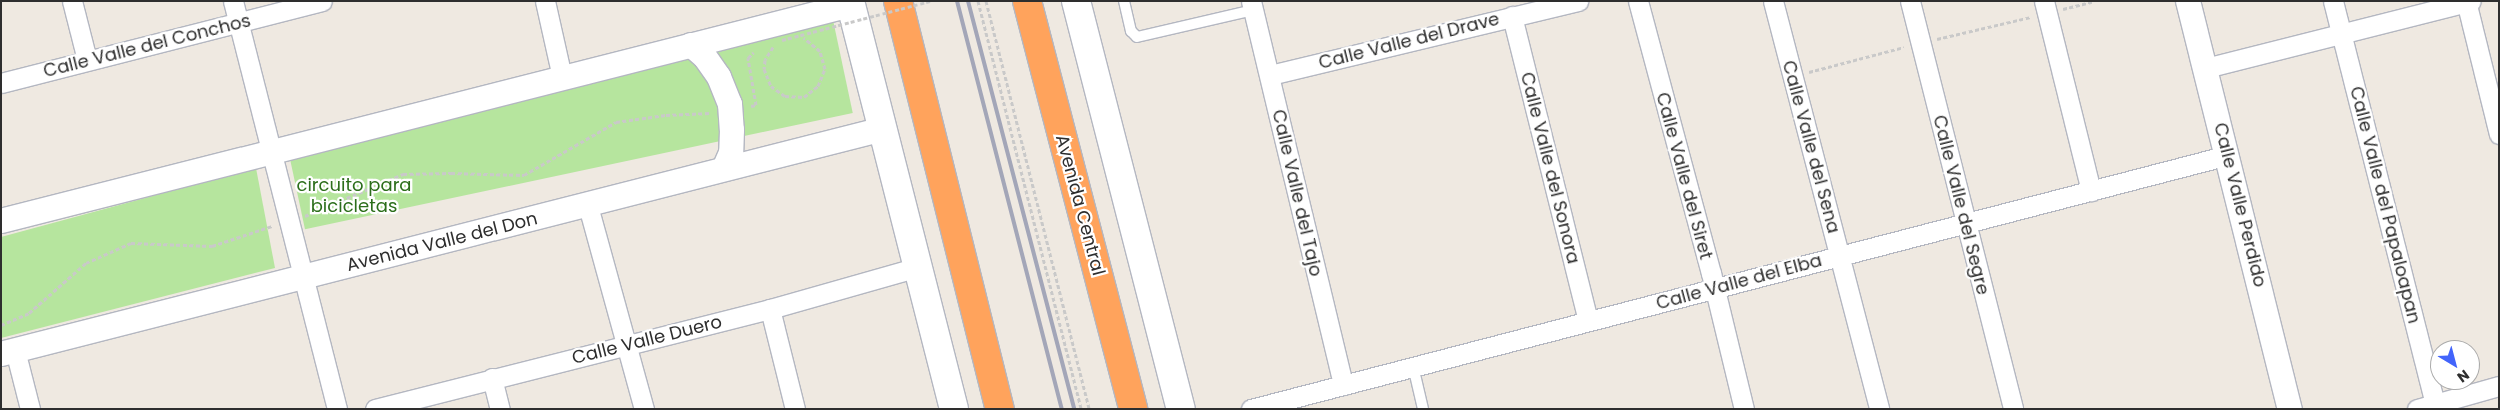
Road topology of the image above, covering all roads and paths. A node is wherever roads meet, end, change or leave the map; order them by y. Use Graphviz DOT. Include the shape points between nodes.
graph roads {
  1 [pos="72,1"];
  2 [pos="233,1"];
  3 [pos="322,1"];
  4 [pos="545,1"];
  5 [pos="898,1"];
  6 [pos="931,1"];
  7 [pos="978,1"];
  8 [pos="986,1"];
  9 [pos="1027,1"];
  10 [pos="1076,1"];
  11 [pos="1124,1"];
  12 [pos="1578,1"];
  13 [pos="1638,1"];
  14 [pos="1773,1"];
  15 [pos="1910,1"];
  16 [pos="2094,1"];
  17 [pos="2188,1"];
  18 [pos="2333,1"];
  19 [pos="2468,2"];
  20 [pos="850,3"];
  21 [pos="1252,6"];
  22 [pos="2046,7"];
  23 [pos="1512,16"];
  24 [pos="238,23"];
  25 [pos="2341,34"];
  26 [pos="776,39"];
  27 [pos="1921,43"];
  28 [pos="691,45"];
  29 [pos="759,48"];
  30 [pos="87,60"];
  31 [pos="2206,68"];
  32 [pos="1270,75"];
  33 [pos="1792,76"];
  34 [pos="562,77"];
  35 [pos="1,83"];
  36 [pos="731,112"];
  37 [pos="883,129"];
  38 [pos="2499,134"];
  39 [pos="271,152"];
  40 [pos="2228,156"];
  41 [pos="724,169"];
  42 [pos="2091,191"];
  43 [pos="588,206"];
  44 [pos="1,221"];
  45 [pos="288,221"];
  46 [pos="1965,223"];
  47 [pos="1840,255"];
  48 [pos="918,267"];
  49 [pos="303,278"];
  50 [pos="1714,288"];
  51 [pos="770,309"];
  52 [pos="1588,321"];
  53 [pos="1,325"];
  54 [pos="627,345"];
  55 [pos="8,352"];
  56 [pos="1412,366"];
  57 [pos="492,378"];
  58 [pos="1343,385"];
  59 [pos="2499,386"];
  60 [pos="2429,407"];
  61 [pos="30,409"];
  62 [pos="337,409"];
  63 [pos="375,409"];
  64 [pos="500,409"];
  65 [pos="644,409"];
  66 [pos="795,409"];
  67 [pos="954,409"];
  68 [pos="1000,409"];
  69 [pos="1081,409"];
  70 [pos="1089,409"];
  71 [pos="1133,409"];
  72 [pos="1181,409"];
  73 [pos="1250,409"];
  74 [pos="1423,409"];
  75 [pos="1744,409"];
  76 [pos="1879,409"];
  77 [pos="2013,409"];
  78 [pos="2290,409"];
  1 -- 30 [label="street"];
  2 -- 24 [label="street"];
  3 -- 24 [label="street, Calle Valle del Conchos"];
  4 -- 34 [label="street"];
  5 -- 68 [label="highway"];
  6 -- 26 [label="path, bridge" via="782,40 765,60 766,78 777,93 804,97 823,78 824,60 820,51 814,44 793,33"];
  7 -- 69 [label="path"];
  8 -- 70 [label="path"];
  9 -- 71 [label="highway, Avenida Central"];
  10 -- 72 [label="main road"];
  11 -- 21 [label="lane" via="1132,31 1137,37"];
  12 -- 23 [label="street, Calle Valle del Drave"];
  13 -- 50 [label="street, Calle Valle del Siret"];
  14 -- 33 [label="street, Calle Valle del Sena"];
  15 -- 27 [label="street, Calle Valle del Segre"];
  16 -- 22 [label="path"];
  17 -- 31 [label="street, Calle Valle Perdido"];
  18 -- 25 [label="street, Calle Valle del Papaloapan"];
  19 -- 25 [label="street"];
  19 -- 38 [label="street"];
  20 -- 28 [label="street"];
  20 -- 37 [label="main road"];
  21 -- 32 [label="street, Calle Valle del Tajo"];
  22 -- 27 [label="path"];
  22 -- 42 [label="street"];
  23 -- 32 [label="street, Calle Valle del Drave"];
  23 -- 52 [label="street, Calle Valle del Sonora"];
  24 -- 30 [label="street, Calle Valle del Conchos"];
  24 -- 39 [label="street"];
  25 -- 31 [label="street"];
  25 -- 60 [label="street, Calle Valle del Papaloapan"];
  27 -- 33 [label="path"];
  27 -- 46 [label="street, Calle Valle del Segre"];
  28 -- 34 [label="street"];
  28 -- 36 [label="street" via="705,57 719,77"];
  29 -- 36 [label="path" via="748,58 756,105"];
  30 -- 35 [label="street, Calle Valle del Conchos"];
  31 -- 40 [label="street, Calle Valle Perdido"];
  32 -- 58 [label="street, Calle Valle del Tajo"];
  33 -- 47 [label="street, Calle Valle del Sena"];
  34 -- 39 [label="street"];
  36 -- 41 [label="street" via="731,153"];
  36 -- 45 [label="path" via="666,115 616,122 524,175 403,174 325,209"];
  37 -- 41 [label="street, Avenida Valle del Don"];
  37 -- 48 [label="main road"];
  39 -- 44 [label="street"];
  39 -- 45 [label="street"];
  40 -- 42 [label="street, Calle Valle del Elba"];
  40 -- 78 [label="street, Calle Valle Perdido"];
  41 -- 43 [label="street, Avenida Valle del Don"];
  42 -- 46 [label="street, Calle Valle del Elba"];
  43 -- 49 [label="street, Avenida Valle del Don"];
  43 -- 54 [label="street"];
  45 -- 49 [label="street"];
  45 -- 53 [label="path" via="212,246 131,243 86,263 28,313"];
  46 -- 47 [label="street, Calle Valle del Elba"];
  46 -- 77 [label="street, Calle Valle del Segre"];
  47 -- 50 [label="street, Calle Valle del Elba"];
  47 -- 76 [label="street, Calle Valle del Sena"];
  48 -- 51 [label="street, Calle Valle Duero"];
  48 -- 67 [label="main road"];
  49 -- 55 [label="street, Avenida Valle del Don"];
  49 -- 62 [label="street"];
  50 -- 52 [label="street, Calle Valle del Elba"];
  50 -- 75 [label="street, Calle Valle del Siret"];
  51 -- 54 [label="street, Calle Valle Duero"];
  51 -- 66 [label="street"];
  52 -- 56 [label="street, Calle Valle del Elba"];
  54 -- 57 [label="street, Calle Valle Duero"];
  54 -- 65 [label="street"];
  55 -- 61 [label="street"];
  56 -- 58 [label="street, Calle Valle del Elba"];
  56 -- 74 [label="lane"];
  57 -- 63 [label="street, Calle Valle Duero"];
  57 -- 64 [label="street"];
  58 -- 73 [label="street, Calle Valle del Elba"];
  59 -- 60 [label="street"];
}
